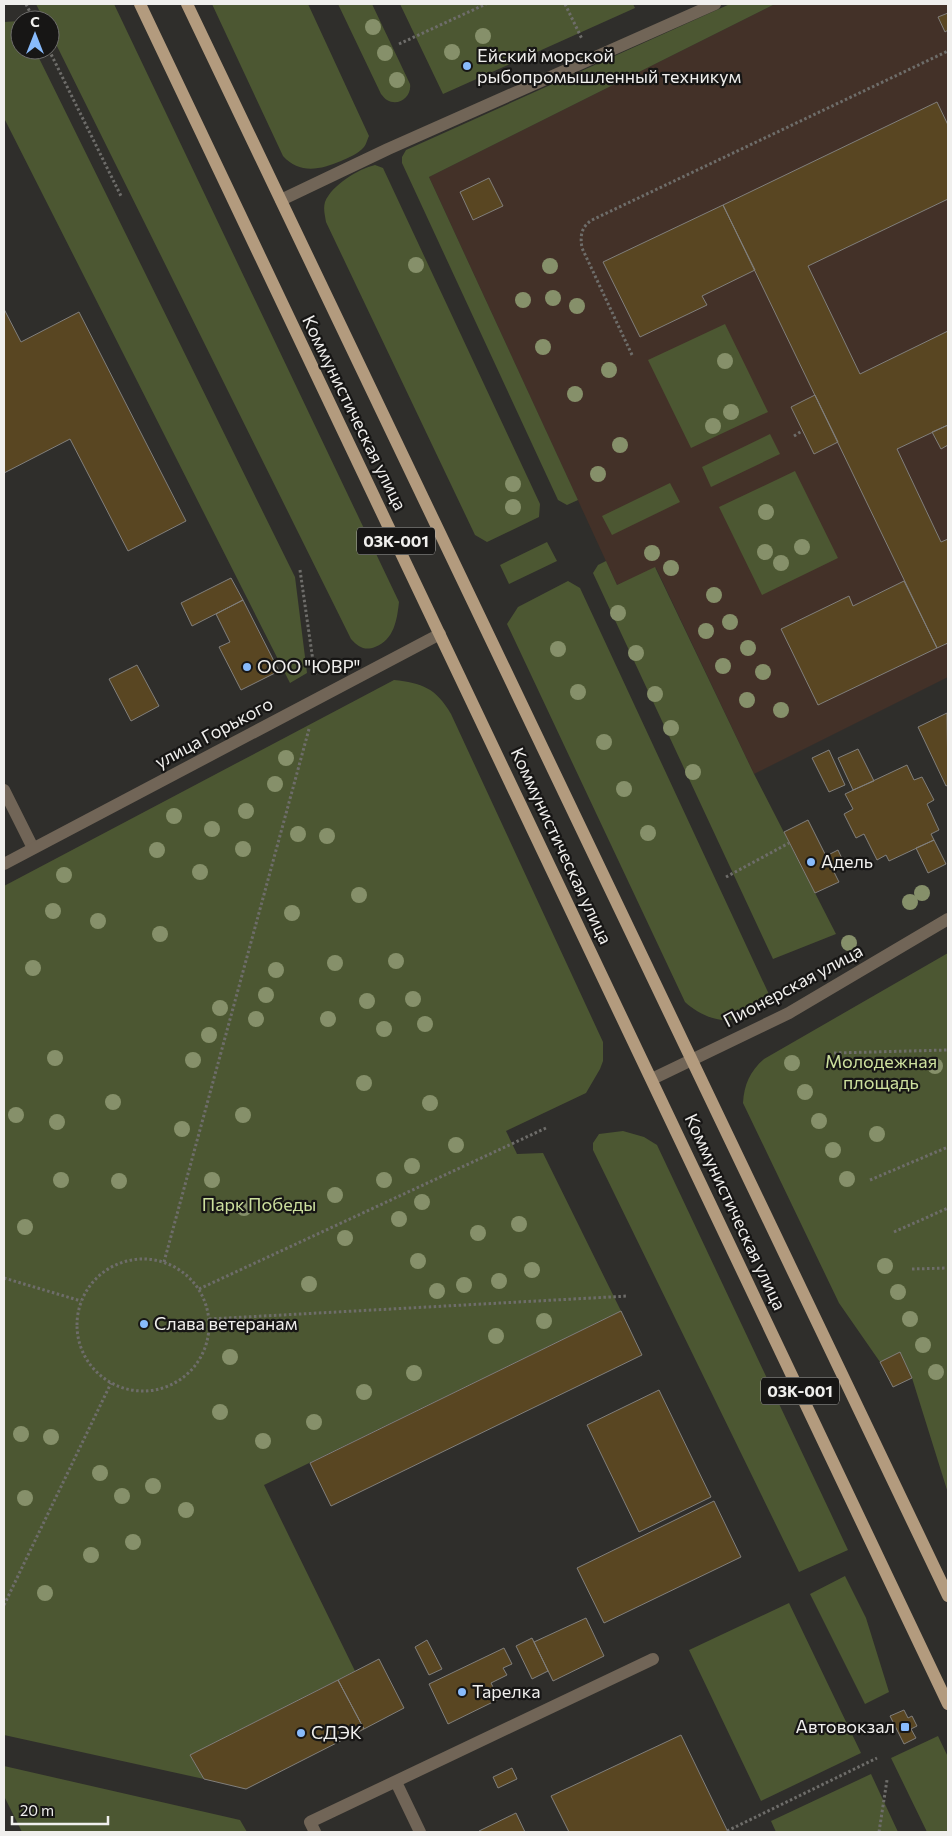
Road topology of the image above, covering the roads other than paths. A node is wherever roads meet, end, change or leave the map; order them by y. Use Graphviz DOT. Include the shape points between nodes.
graph roads {
  1 [pos="140,4"];
  2 [pos="187,4"];
  3 [pos="715,4"];
  4 [pos="281,200"];
  5 [pos="440,634"];
  6 [pos="4,790"];
  7 [pos="33,848"];
  8 [pos="4,864"];
  9 [pos="948,919"];
  10 [pos="691,1059"];
  11 [pos="652,1078"];
  12 [pos="948,1596"];
  13 [pos="653,1659"];
  14 [pos="948,1704"];
  15 [pos="396,1782"];
  16 [pos="315,1832"];
  17 [pos="420,1832"];
  1 -- 5 [label="main road, Коммунистическая улица / 03К-001"];
  2 -- 4 [label="main road, Коммунистическая улица / 03К-001"];
  3 -- 4 [label="street"];
  4 -- 10 [label="main road, Коммунистическая улица / 03К-001"];
  5 -- 7 [label="street, улица Горького"];
  5 -- 11 [label="main road, Коммунистическая улица / 03К-001"];
  6 -- 7 [label="street"];
  7 -- 8 [label="street, улица Горького"];
  9 -- 10 [label="street, Пионерская улица" via="789,1013"];
  10 -- 11 [label="street, Пионерская улица"];
  10 -- 12 [label="main road, Коммунистическая улица / 03К-001"];
  11 -- 14 [label="main road, Коммунистическая улица / 03К-001"];
  13 -- 15 [label="street"];
  15 -- 16 [label="street" via="310,1822"];
  15 -- 17 [label="street"];
}
